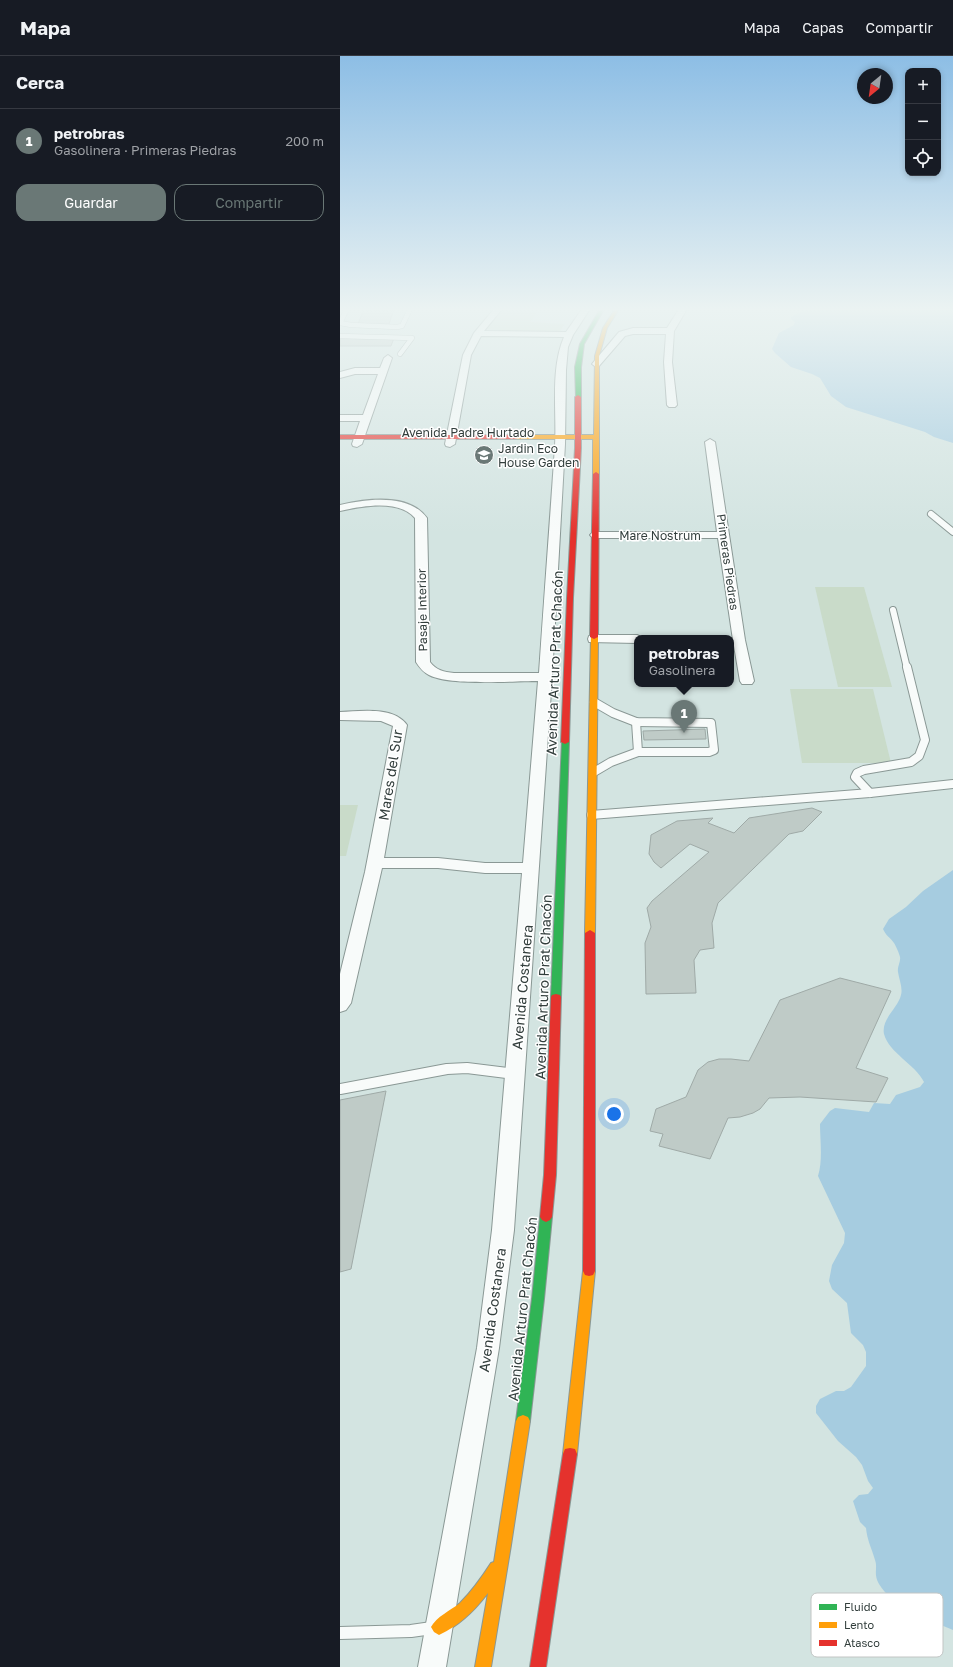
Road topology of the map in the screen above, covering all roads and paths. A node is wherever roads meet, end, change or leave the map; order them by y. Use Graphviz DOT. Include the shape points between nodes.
graph roads {
  1 [pos="379,384"];
  2 [pos="461,384"];
  3 [pos="561,384"];
  4 [pos="578,384"];
  5 [pos="596,384"];
  6 [pos="670,384"];
  7 [pos="672,405"];
  8 [pos="340,418"];
  9 [pos="367,418"];
  10 [pos="340,437"];
  11 [pos="359,440"];
  12 [pos="451,440"];
  13 [pos="560,440"];
  14 [pos="578,440"];
  15 [pos="597,440"];
  16 [pos="710,442"];
  17 [pos="340,444"];
  18 [pos="340,508"];
  19 [pos="931,514"];
  20 [pos="953,532"];
  21 [pos="596,535"];
  22 [pos="724,535"];
  23 [pos="893,610"];
  24 [pos="594,639"];
  25 [pos="634,639"];
  26 [pos="735,640"];
  27 [pos="545,677"];
  28 [pos="748,681"];
  29 [pos="593,702"];
  30 [pos="340,716"];
  31 [pos="636,722"];
  32 [pos="638,752"];
  33 [pos="593,772"];
  34 [pos="953,784"];
  35 [pos="870,793"];
  36 [pos="591,815"];
  37 [pos="374,868"];
  38 [pos="531,868"];
  39 [pos="340,1006"];
  40 [pos="515,1074"];
  41 [pos="340,1089"];
  42 [pos="508,1526"];
  43 [pos="439,1627"];
  44 [pos="340,1633"];
  45 [pos="432,1667"];
  46 [pos="483,1667"];
  47 [pos="538,1667"];
  1 -- 9 [label="street"];
  2 -- 12 [label="street"];
  3 -- 13 [label="street, Avenida Costanera"];
  4 -- 14 [label="main road, Avenida Arturo Prat Chacón"];
  5 -- 15 [label="main road"];
  6 -- 7 [label="street"];
  8 -- 9 [label="street"];
  9 -- 11 [label="street"];
  10 -- 11 [label="main road, Avenida Padre Hurtado"];
  11 -- 12 [label="main road, Avenida Padre Hurtado"];
  11 -- 17 [label="main road, Avenida Padre Hurtado"];
  12 -- 13 [label="main road, Avenida Padre Hurtado"];
  13 -- 14 [label="main road, Avenida Padre Hurtado"];
  13 -- 27 [label="street, Avenida Costanera"];
  14 -- 15 [label="main road, Avenida Padre Hurtado"];
  14 -- 42 [label="main road, Avenida Arturo Prat Chacón" via="550,1175 533,1352"];
  15 -- 21 [label="main road"];
  16 -- 22 [label="street, Primeras Piedras"];
  18 -- 27 [label="street, Pasaje Interior" via="363,504 390,504 410,508 419,514 423,662 429,670 454,677"];
  19 -- 20 [label="lane"];
  21 -- 22 [label="street, Mare Nostrum"];
  21 -- 24 [label="main road"];
  22 -- 26 [label="street, Primeras Piedras"];
  23 -- 35 [label="lane" via="925,740 919,756 911,762 857,773 855,777"];
  24 -- 25 [label="street"];
  24 -- 29 [label="main road"];
  26 -- 28 [label="street, Primeras Piedras"];
  27 -- 38 [label="street, Avenida Costanera"];
  29 -- 31 [label="lane"];
  29 -- 33 [label="main road"];
  30 -- 37 [label="street, Mares del Sur" via="387,717 400,725"];
  31 -- 32 [label="lane"];
  31 -- 32 [label="lane" via="707,722 712,725 714,750"];
  32 -- 33 [label="lane"];
  33 -- 36 [label="main road"];
  34 -- 35 [label="lane"];
  35 -- 36 [label="lane"];
  36 -- 47 [label="main road" via="589,1268 570,1456"];
  37 -- 38 [label="street" via="441,871"];
  37 -- 39 [label="street, Mares del Sur"];
  38 -- 40 [label="street, Avenida Costanera"];
  40 -- 41 [label="lane" via="447,1069"];
  40 -- 43 [label="street, Avenida Costanera" via="503,1230 493,1310 478,1410"];
  42 -- 43 [label="main road" via="498,1566 488,1585 458,1616"];
  42 -- 46 [label="main road, Avenida Arturo Prat Chacón"];
  43 -- 44 [label="lane" via="411,1631"];
  43 -- 45 [label="street, Avenida Costanera"];
}
